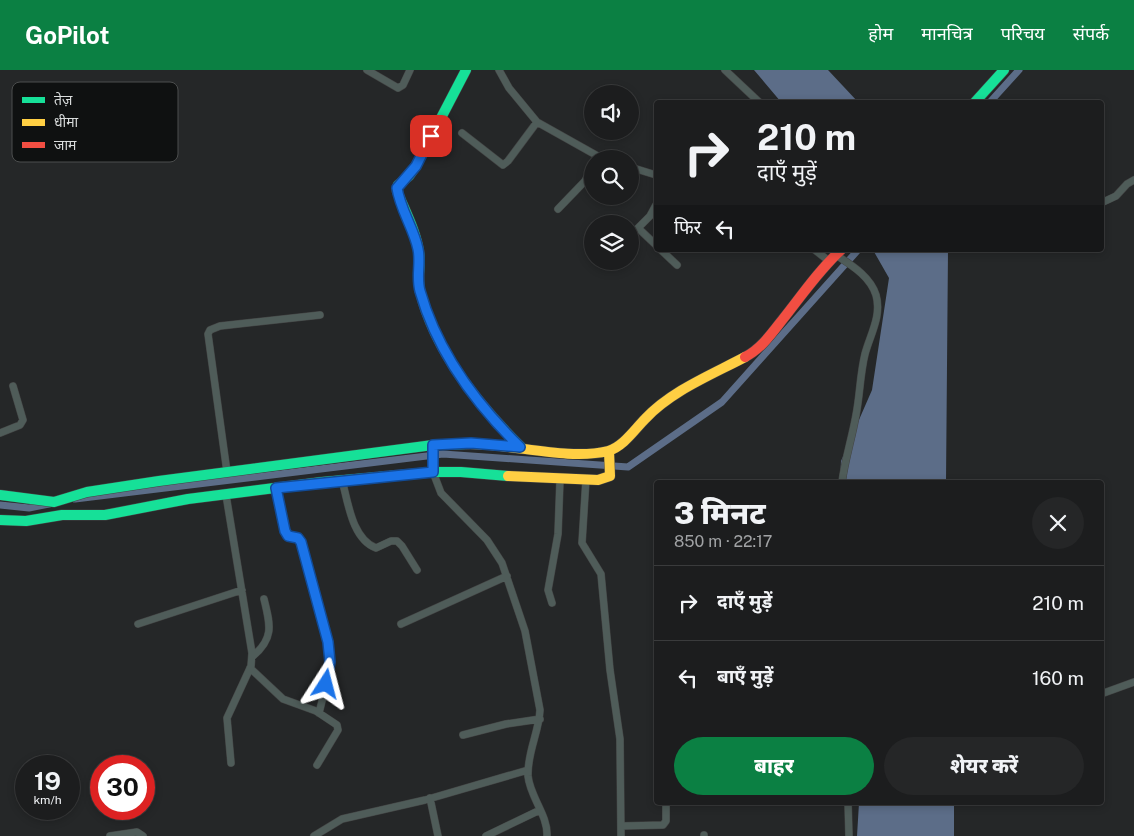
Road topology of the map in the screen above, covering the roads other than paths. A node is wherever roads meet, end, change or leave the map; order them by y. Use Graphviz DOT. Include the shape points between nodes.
graph roads {
  1 [pos="367,70"];
  2 [pos="410,70"];
  3 [pos="466,70"];
  4 [pos="499,70"];
  5 [pos="725,70"];
  6 [pos="1004,70"];
  7 [pos="757,100"];
  8 [pos="977,100"];
  9 [pos="537,122"];
  10 [pos="462,133"];
  11 [pos="586,150"];
  12 [pos="639,170"];
  13 [pos="654,174"];
  14 [pos="1134,180"];
  15 [pos="584,181"];
  16 [pos="1104,202"];
  17 [pos="558,209"];
  18 [pos="654,209"];
  19 [pos="639,227"];
  20 [pos="639,229"];
  21 [pos="654,244"];
  22 [pos="663,252"];
  23 [pos="823,252"];
  24 [pos="836,255"];
  25 [pos="677,266"];
  26 [pos="320,314"];
  27 [pos="13,386"];
  28 [pos="0,434"];
  29 [pos="520,447"];
  30 [pos="433,449"];
  31 [pos="609,451"];
  32 [pos="433,467"];
  33 [pos="227,472"];
  34 [pos="586,479"];
  35 [pos="342,480"];
  36 [pos="560,480"];
  37 [pos="842,480"];
  38 [pos="276,488"];
  39 [pos="0,495"];
  40 [pos="226,495"];
  41 [pos="0,520"];
  42 [pos="417,570"];
  43 [pos="507,576"];
  44 [pos="242,590"];
  45 [pos="264,599"];
  46 [pos="552,603"];
  47 [pos="138,624"];
  48 [pos="401,624"];
  49 [pos="252,657"];
  50 [pos="250,668"];
  51 [pos="1134,682"];
  52 [pos="1104,693"];
  53 [pos="319,713"];
  54 [pos="540,719"];
  55 [pos="463,735"];
  56 [pos="231,763"];
  57 [pos="317,765"];
  58 [pos="528,770"];
  59 [pos="430,798"];
  60 [pos="666,805"];
  61 [pos="848,805"];
  62 [pos="540,810"];
  63 [pos="621,826"];
  64 [pos="110,836"];
  65 [pos="143,836"];
  66 [pos="314,836"];
  67 [pos="438,836"];
  68 [pos="486,836"];
  69 [pos="547,836"];
  70 [pos="621,836"];
  71 [pos="849,836"];
  1 -- 2 [label="street" via="398,88"];
  3 -- 29 [label="street" via="416,166 397,191 418,250 420,289 431,323 486,412"];
  4 -- 9 [label="street" via="508,88"];
  5 -- 7 [label="street"];
  6 -- 8 [label="street"];
  9 -- 10 [label="street" via="508,161 502,164"];
  9 -- 11 [label="street"];
  12 -- 13 [label="street"];
  14 -- 16 [label="street"];
  15 -- 17 [label="street"];
  18 -- 19 [label="street"];
  20 -- 21 [label="street"];
  22 -- 25 [label="street"];
  23 -- 24 [label="street"];
  24 -- 31 [label="street" via="753,353 665,400 620,445"];
  24 -- 37 [label="street" via="858,270 870,285 875,294 877,315 865,354"];
  26 -- 33 [label="street" via="220,326 210,330"];
  27 -- 28 [label="street" via="23,420 20,425"];
  29 -- 30 [label="street" via="471,443"];
  29 -- 31 [label="street" via="576,454"];
  30 -- 32 [label="street"];
  30 -- 33 [label="street"];
  31 -- 34 [label="street" via="610,476"];
  32 -- 35 [label="street"];
  32 -- 36 [label="street"];
  32 -- 43 [label="street" via="440,493 487,540"];
  33 -- 39 [label="street" via="87,492 54,502"];
  34 -- 36 [label="street"];
  34 -- 63 [label="street" via="582,543 601,574 620,739"];
  35 -- 38 [label="street"];
  35 -- 42 [label="street" via="360,536 376,548 390,541 400,543"];
  36 -- 46 [label="street" via="558,534 548,590"];
  38 -- 40 [label="street"];
  38 -- 53 [label="street" via="286,534 301,542 328,642 329,669"];
  40 -- 41 [label="street" via="105,515"];
  40 -- 44 [label="street"];
  43 -- 48 [label="street"];
  43 -- 54 [label="street" via="525,631"];
  44 -- 47 [label="street"];
  44 -- 49 [label="street"];
  45 -- 49 [label="street" via="270,628 262,646"];
  49 -- 50 [label="street"];
  50 -- 53 [label="street" via="283,700"];
  50 -- 56 [label="street" via="227,718"];
  51 -- 52 [label="street"];
  53 -- 57 [label="street" via="338,728"];
  54 -- 55 [label="street"];
  54 -- 58 [label="street" via="531,746"];
  58 -- 59 [label="street"];
  58 -- 62 [label="street"];
  59 -- 66 [label="street" via="342,819"];
  59 -- 67 [label="street"];
  60 -- 63 [label="street" via="666,821 662,824"];
  61 -- 71 [label="street"];
  62 -- 68 [label="street"];
  62 -- 69 [label="street"];
  63 -- 70 [label="street"];
  64 -- 65 [label="street" via="137,832"];
}
